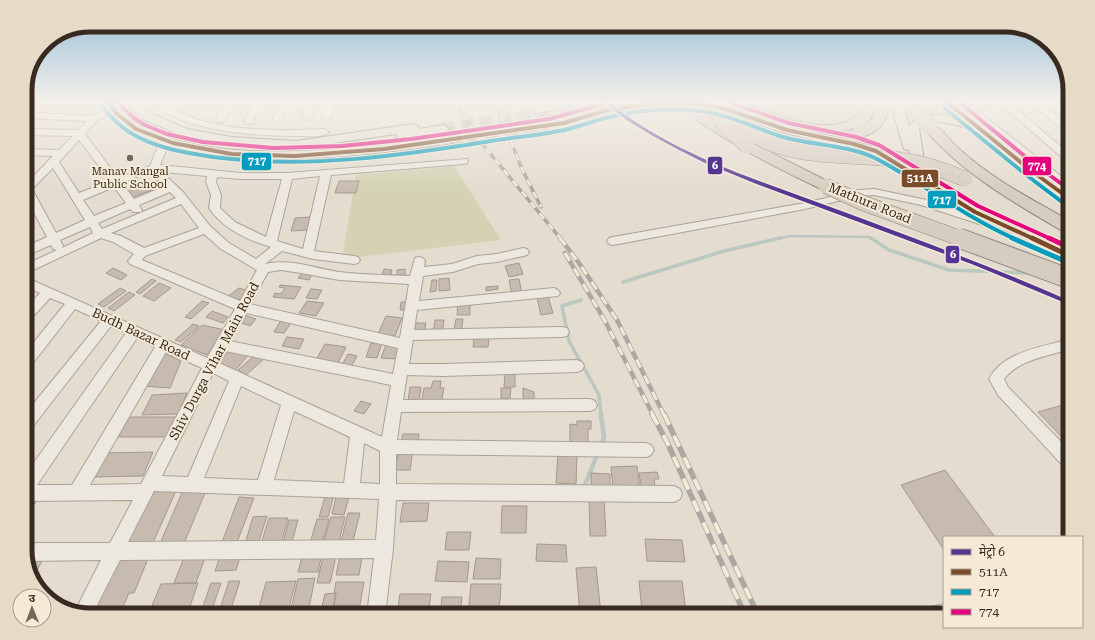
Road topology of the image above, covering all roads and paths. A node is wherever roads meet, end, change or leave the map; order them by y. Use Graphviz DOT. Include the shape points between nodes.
graph roads {
  1 [pos="32,132"];
  2 [pos="81,132"];
  3 [pos="144,132"];
  4 [pos="184,132"];
  5 [pos="263,132"];
  6 [pos="324,132"];
  7 [pos="722,132"];
  8 [pos="732,132"];
  9 [pos="752,132"];
  10 [pos="809,132"];
  11 [pos="809,132"];
  12 [pos="861,132"];
  13 [pos="904,132"];
  14 [pos="913,132"];
  15 [pos="935,132"];
  16 [pos="984,132"];
  17 [pos="997,132"];
  18 [pos="1038,132"];
  19 [pos="79,134"];
  20 [pos="165,141"];
  21 [pos="747,146"];
  22 [pos="32,152"];
  23 [pos="62,152"];
  24 [pos="1063,152"];
  25 [pos="916,160"];
  26 [pos="463,161"];
  27 [pos="54,162"];
  28 [pos="155,168"];
  29 [pos="1029,169"];
  30 [pos="213,174"];
  31 [pos="326,174"];
  32 [pos="288,176"];
  33 [pos="114,182"];
  34 [pos="1063,183"];
  35 [pos="32,184"];
  36 [pos="932,186"];
  37 [pos="172,188"];
  38 [pos="1063,188"];
  39 [pos="1063,194"];
  40 [pos="78,198"];
  41 [pos="183,199"];
  42 [pos="32,200"];
  43 [pos="923,202"];
  44 [pos="133,204"];
  45 [pos="141,216"];
  46 [pos="92,221"];
  47 [pos="1063,224"];
  48 [pos="206,229"];
  49 [pos="1063,231"];
  50 [pos="1016,232"];
  51 [pos="100,234"];
  52 [pos="54,239"];
  53 [pos="613,241"];
  54 [pos="276,244"];
  55 [pos="32,249"];
  56 [pos="142,252"];
  57 [pos="523,252"];
  58 [pos="1063,252"];
  59 [pos="60,253"];
  60 [pos="308,254"];
  61 [pos="354,260"];
  62 [pos="32,267"];
  63 [pos="260,267"];
  64 [pos="418,271"];
  65 [pos="1063,276"];
  66 [pos="32,284"];
  67 [pos="48,292"];
  68 [pos="554,293"];
  69 [pos="73,303"];
  70 [pos="411,306"];
  71 [pos="242,307"];
  72 [pos="32,309"];
  73 [pos="109,320"];
  74 [pos="135,331"];
  75 [pos="562,332"];
  76 [pos="406,339"];
  77 [pos="164,344"];
  78 [pos="221,345"];
  79 [pos="1063,346"];
  80 [pos="32,354"];
  81 [pos="210,366"];
  82 [pos="577,366"];
  83 [pos="400,375"];
  84 [pos="237,378"];
  85 [pos="288,402"];
  86 [pos="590,405"];
  87 [pos="395,406"];
  88 [pos="32,416"];
  89 [pos="358,433"];
  90 [pos="388,447"];
  91 [pos="646,450"];
  92 [pos="1063,455"];
  93 [pos="32,479"];
  94 [pos="194,481"];
  95 [pos="265,483"];
  96 [pos="352,486"];
  97 [pos="388,487"];
  98 [pos="146,488"];
  99 [pos="32,492"];
  100 [pos="77,492"];
  101 [pos="674,494"];
  102 [pos="384,549"];
  103 [pos="114,550"];
  104 [pos="32,552"];
  105 [pos="85,608"];
  106 [pos="377,608"];
  1 -- 19 [label="street"];
  2 -- 19 [label="street"];
  3 -- 20 [label="main road"];
  4 -- 20 [label="main road" via="231,141 293,145 444,132 383,149 279,156 239,154"];
  5 -- 6 [label="street" via="294,134"];
  7 -- 21 [label="highway, Mathura Road, bridge"];
  8 -- 21 [label="highway, bridge"];
  9 -- 49 [label="highway, bridge" via="780,146 820,155 889,158 934,167 978,184"];
  10 -- 12 [label="highway" via="824,136"];
  11 -- 36 [label="main road" via="876,151"];
  13 -- 25 [label="main road"];
  14 -- 25 [label="main road"];
  15 -- 47 [label="highway, bridge" via="963,161 1002,188"];
  16 -- 29 [label="main road"];
  17 -- 34 [label="street"];
  18 -- 24 [label="street"];
  19 -- 23 [label="street"];
  19 -- 33 [label="street"];
  20 -- 28 [label="street"];
  21 -- 65 [label="highway, Mathura Road, bridge" via="791,170 863,202"];
  22 -- 23 [label="street"];
  23 -- 27 [label="street"];
  25 -- 36 [label="main road"];
  26 -- 31 [label="street"];
  27 -- 35 [label="street"];
  27 -- 40 [label="street"];
  28 -- 30 [label="street"];
  28 -- 33 [label="street"];
  28 -- 37 [label="street, Shiv Durga Vihar Main Road"];
  29 -- 38 [label="street"];
  29 -- 39 [label="main road"];
  30 -- 32 [label="street"];
  30 -- 54 [label="street" via="211,182 216,195 213,206 219,216 243,231"];
  31 -- 32 [label="street"];
  31 -- 60 [label="street"];
  32 -- 54 [label="street"];
  33 -- 40 [label="street"];
  33 -- 44 [label="street"];
  36 -- 43 [label="street" via="932,194"];
  36 -- 50 [label="main road" via="975,212"];
  37 -- 41 [label="street, Shiv Durga Vihar Main Road"];
  37 -- 44 [label="street"];
  40 -- 46 [label="street"];
  41 -- 45 [label="street"];
  41 -- 48 [label="street, Shiv Durga Vihar Main Road"];
  42 -- 52 [label="street"];
  43 -- 50 [label="street"];
  43 -- 53 [label="street" via="882,192 866,192 805,206"];
  44 -- 45 [label="street"];
  44 -- 46 [label="street"];
  45 -- 51 [label="street"];
  46 -- 51 [label="street"];
  46 -- 52 [label="street"];
  48 -- 56 [label="street"];
  48 -- 63 [label="street, Shiv Durga Vihar Main Road" via="225,246"];
  50 -- 58 [label="main road"];
  51 -- 56 [label="street" via="117,239"];
  51 -- 59 [label="street"];
  52 -- 55 [label="street"];
  52 -- 59 [label="street"];
  54 -- 60 [label="street"];
  54 -- 63 [label="street"];
  56 -- 71 [label="street" via="134,261"];
  57 -- 64 [label="street" via="477,260 453,268"];
  59 -- 62 [label="street"];
  60 -- 61 [label="street"];
  63 -- 64 [label="street" via="277,266 376,280"];
  63 -- 71 [label="street, Shiv Durga Vihar Main Road"];
  64 -- 70 [label="street"];
  66 -- 67 [label="street, Budh Bazar Road"];
  67 -- 69 [label="street, Budh Bazar Road"];
  67 -- 72 [label="street"];
  68 -- 70 [label="street"];
  69 -- 73 [label="street, Budh Bazar Road"];
  69 -- 80 [label="street"];
  70 -- 76 [label="street"];
  71 -- 76 [label="street"];
  71 -- 78 [label="street, Shiv Durga Vihar Main Road"];
  73 -- 74 [label="street, Budh Bazar Road"];
  73 -- 88 [label="street"];
  74 -- 77 [label="street, Budh Bazar Road"];
  74 -- 93 [label="street"];
  75 -- 76 [label="street"];
  76 -- 83 [label="street"];
  77 -- 81 [label="street, Budh Bazar Road"];
  77 -- 100 [label="street"];
  78 -- 81 [label="street, Shiv Durga Vihar Main Road"];
  78 -- 83 [label="street"];
  79 -- 92 [label="street" via="1030,356 1005,368 996,379 1003,391"];
  81 -- 84 [label="street, Budh Bazar Road"];
  81 -- 98 [label="street, Shiv Durga Vihar Main Road"];
  82 -- 83 [label="street" via="443,370"];
  83 -- 87 [label="street"];
  84 -- 85 [label="street, Budh Bazar Road"];
  84 -- 94 [label="street"];
  85 -- 89 [label="street, Budh Bazar Road"];
  85 -- 95 [label="street"];
  86 -- 87 [label="street"];
  87 -- 90 [label="street"];
  89 -- 90 [label="street, Budh Bazar Road"];
  89 -- 96 [label="street"];
  90 -- 91 [label="street"];
  90 -- 97 [label="street"];
  94 -- 95 [label="street"];
  94 -- 98 [label="street"];
  95 -- 96 [label="street"];
  96 -- 97 [label="street"];
  97 -- 101 [label="street"];
  97 -- 102 [label="street"];
  98 -- 100 [label="street"];
  98 -- 103 [label="street, Shiv Durga Vihar Main Road"];
  99 -- 100 [label="street"];
  102 -- 103 [label="street"];
  102 -- 106 [label="street"];
  103 -- 104 [label="street"];
  103 -- 105 [label="street, Shiv Durga Vihar Main Road"];
}
